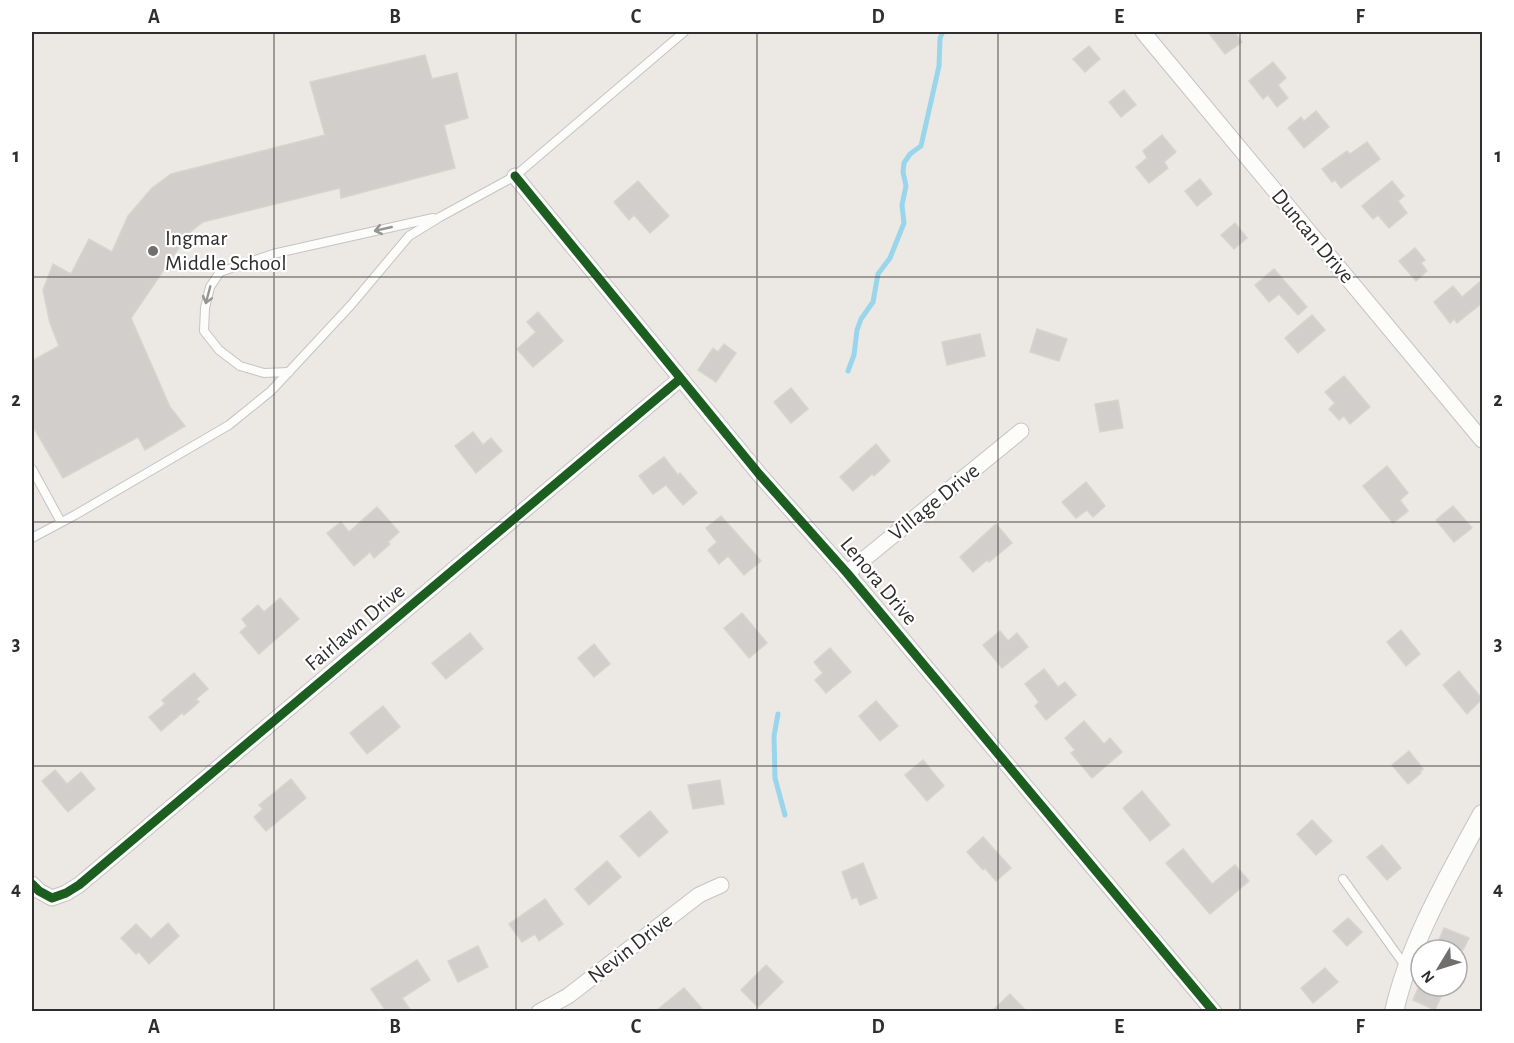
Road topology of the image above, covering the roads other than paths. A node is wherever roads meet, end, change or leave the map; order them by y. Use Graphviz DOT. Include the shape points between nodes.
graph roads {
  1 [pos="684,32"];
  2 [pos="1143,32"];
  3 [pos="514,176"];
  4 [pos="440,217"];
  5 [pos="289,372"];
  6 [pos="680,379"];
  7 [pos="1021,431"];
  8 [pos="1482,440"];
  9 [pos="32,469"];
  10 [pos="61,522"];
  11 [pos="32,538"];
  12 [pos="848,573"];
  13 [pos="1482,814"];
  14 [pos="1343,879"];
  15 [pos="32,884"];
  16 [pos="721,885"];
  17 [pos="1407,968"];
  18 [pos="539,1011"];
  19 [pos="1214,1011"];
  20 [pos="1394,1011"];
  1 -- 3 [label="lane"];
  2 -- 8 [label="street, Duncan Drive"];
  3 -- 4 [label="lane"];
  3 -- 6 [label="street, Lenora Drive"];
  4 -- 5 [label="lane" via="410,236"];
  4 -- 5 [label="lane, one-way" via="273,254 220,272 210,286 204,331 219,350 240,366 264,373"];
  5 -- 10 [label="lane" via="229,425"];
  6 -- 12 [label="street, Lenora Drive"];
  6 -- 15 [label="street, Fairlawn Drive" via="78,885 52,898"];
  7 -- 12 [label="street, Village Drive"];
  9 -- 10 [label="lane"];
  10 -- 11 [label="lane"];
  12 -- 19 [label="street, Lenora Drive"];
  13 -- 17 [label="street" via="1432,909"];
  14 -- 17 [label="lane"];
  16 -- 18 [label="street, Nevin Drive" via="699,895 568,996"];
  17 -- 20 [label="street"];
}
